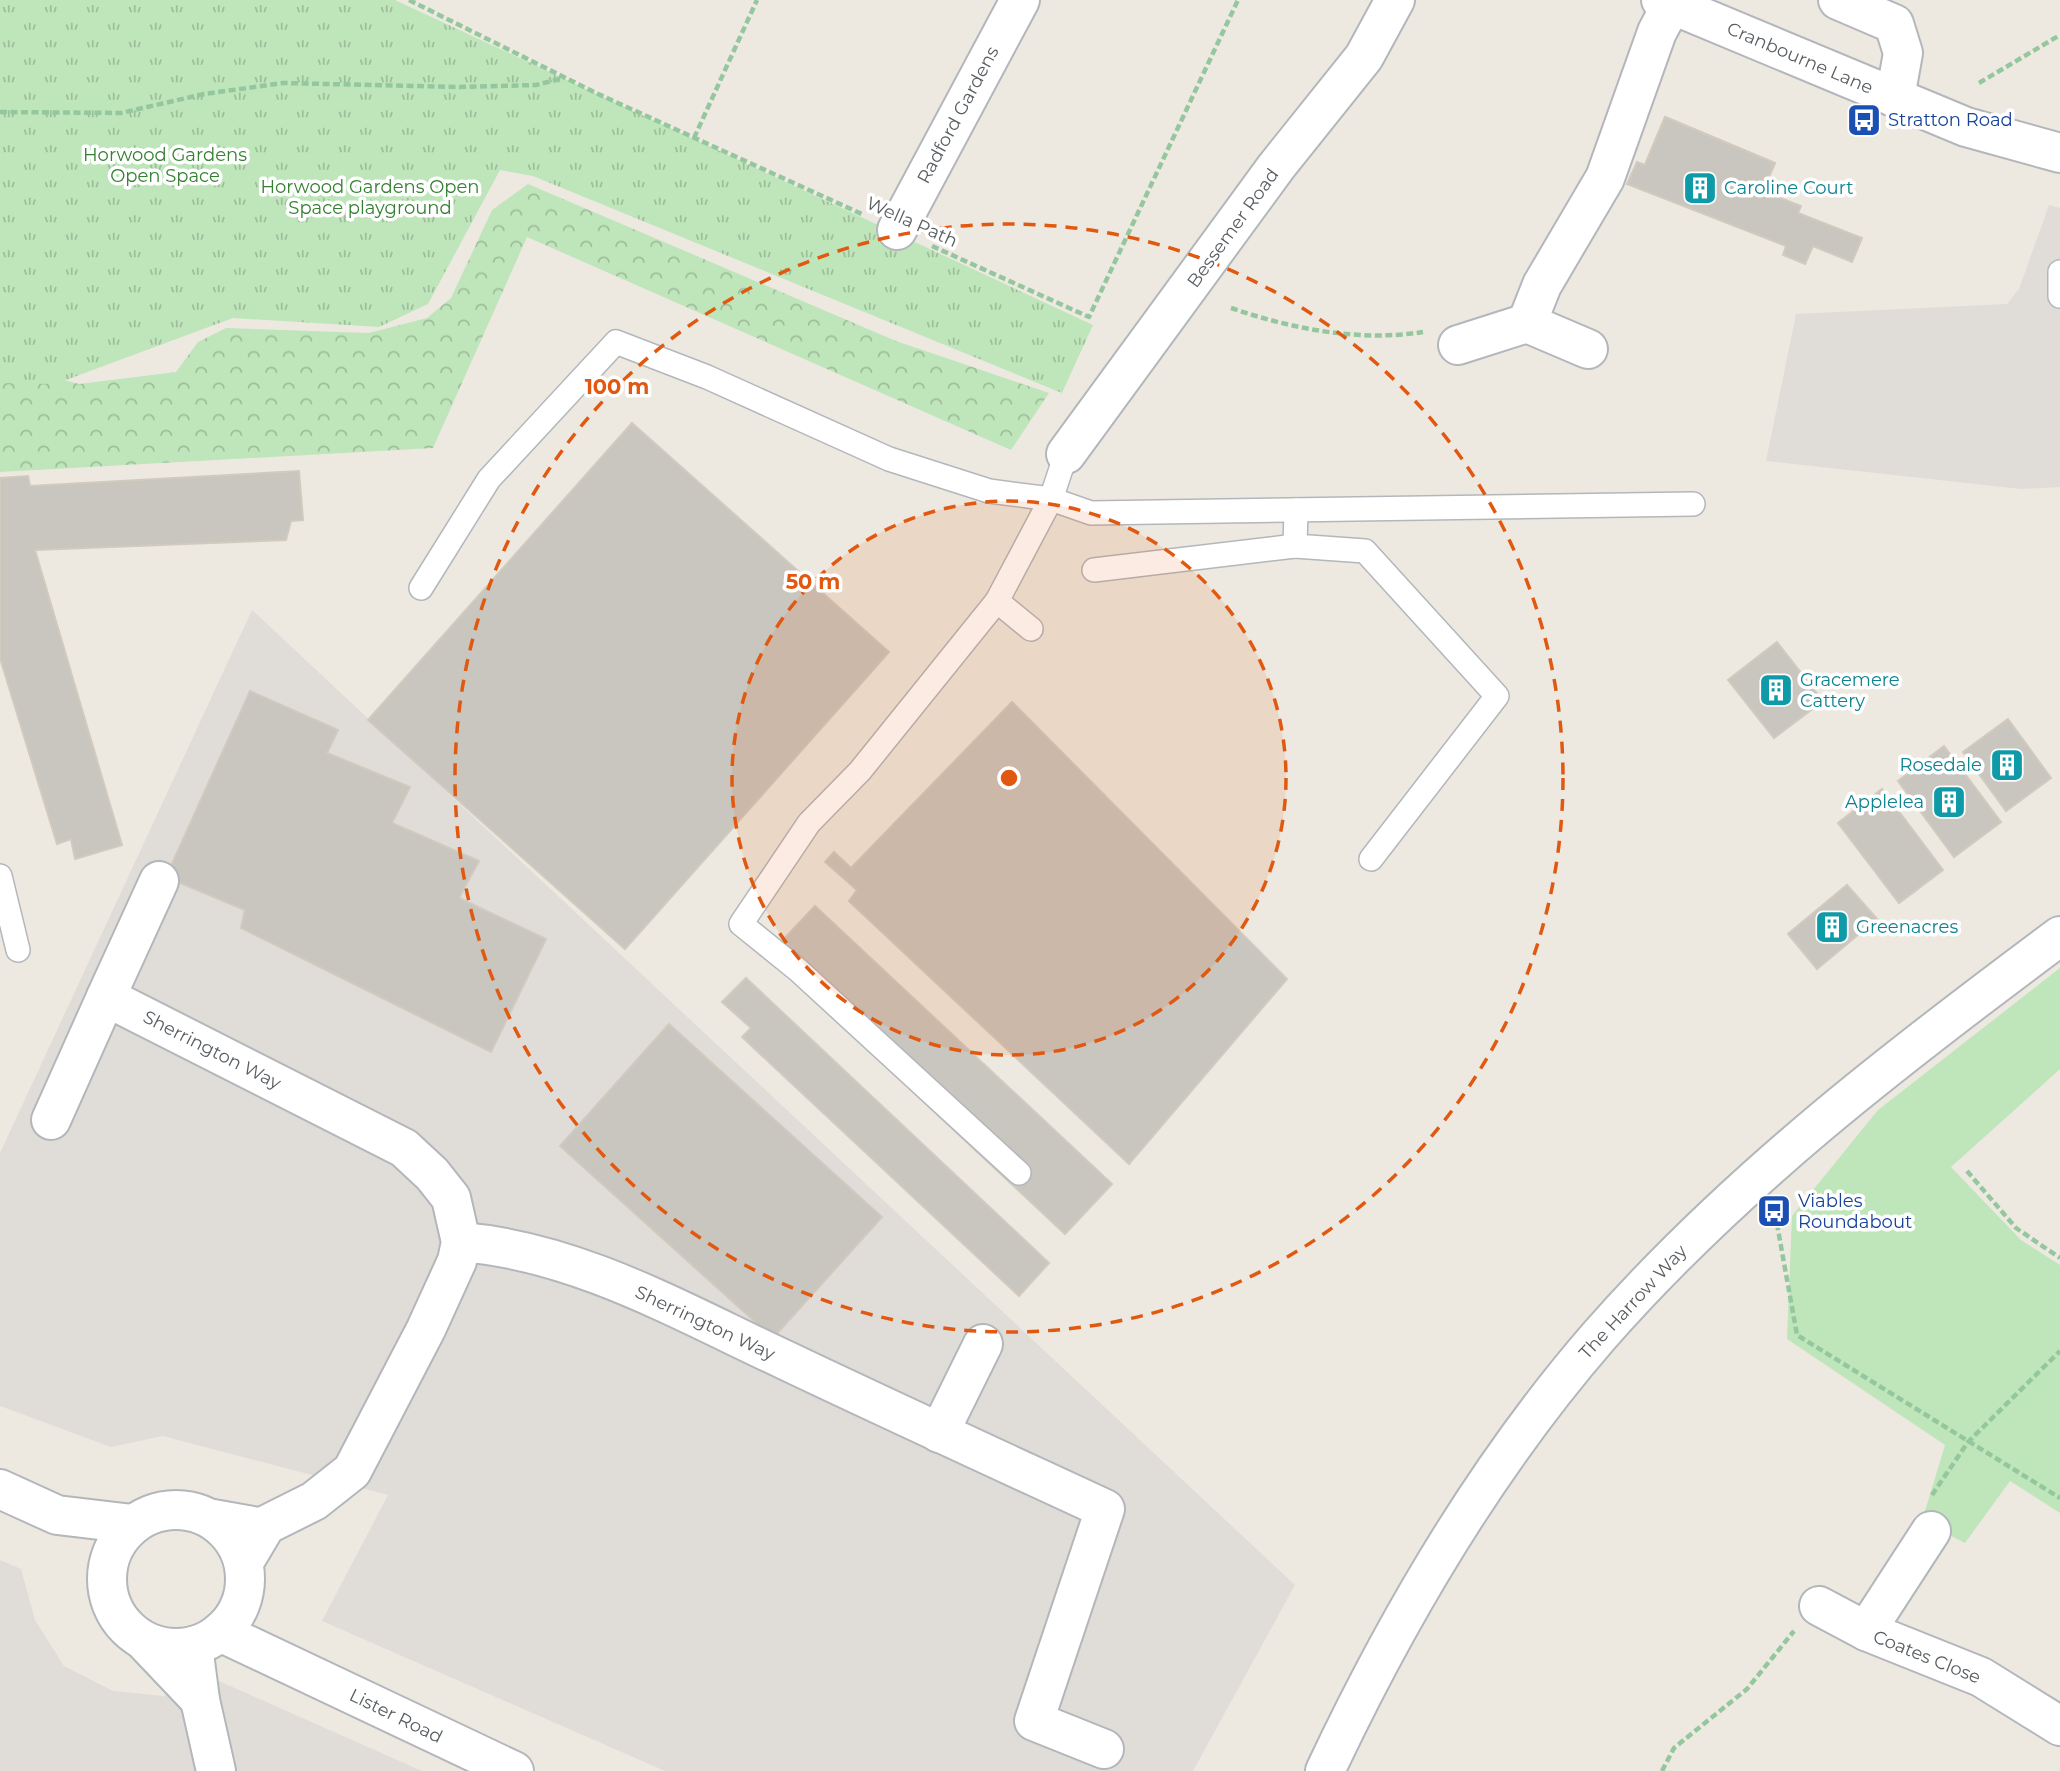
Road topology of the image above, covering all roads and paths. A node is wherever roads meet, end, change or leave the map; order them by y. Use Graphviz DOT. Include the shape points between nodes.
graph roads {
  1 [pos="409,0"];
  2 [pos="757,0"];
  3 [pos="1020,0"];
  4 [pos="1238,0"];
  5 [pos="1395,0"];
  6 [pos="1839,0"];
  7 [pos="1666,2"];
  8 [pos="2060,35"];
  9 [pos="564,77"];
  10 [pos="1979,83"];
  11 [pos="1895,98"];
  12 [pos="0,112"];
  13 [pos="694,138"];
  14 [pos="2060,153"];
  15 [pos="897,230"];
  16 [pos="2060,272"];
  17 [pos="2060,296"];
  18 [pos="1231,308"];
  19 [pos="1527,323"];
  20 [pos="1447,338"];
  21 [pos="1588,349"];
  22 [pos="1066,454"];
  23 [pos="1051,499"];
  24 [pos="1693,504"];
  25 [pos="1296,510"];
  26 [pos="1295,546"];
  27 [pos="1094,570"];
  28 [pos="421,588"];
  29 [pos="997,601"];
  30 [pos="1031,629"];
  31 [pos="1371,859"];
  32 [pos="0,876"];
  33 [pos="159,881"];
  34 [pos="2060,936"];
  35 [pos="18,950"];
  36 [pos="106,997"];
  37 [pos="51,1120"];
  38 [pos="1967,1171"];
  39 [pos="1018,1173"];
  40 [pos="1774,1211"];
  41 [pos="461,1242"];
  42 [pos="2060,1258"];
  43 [pos="984,1344"];
  44 [pos="2060,1351"];
  45 [pos="939,1433"];
  46 [pos="1968,1441"];
  47 [pos="0,1489"];
  48 [pos="2060,1498"];
  49 [pos="1930,1514"];
  50 [pos="57,1515"];
  51 [pos="213,1519"];
  52 [pos="133,1524"];
  53 [pos="264,1528"];
  54 [pos="244,1562"];
  55 [pos="107,1580"];
  56 [pos="242,1602"];
  57 [pos="1819,1606"];
  58 [pos="1866,1631"];
  59 [pos="206,1639"];
  60 [pos="143,1640"];
  61 [pos="279,1660"];
  62 [pos="200,1700"];
  63 [pos="2060,1726"];
  64 [pos="1104,1749"];
  65 [pos="216,1771"];
  66 [pos="514,1771"];
  67 [pos="1325,1771"];
  68 [pos="1662,1771"];
  1 -- 9 [label="path, Wella Path"];
  2 -- 13 [label="path"];
  3 -- 15 [label="street, Radford Gardens"];
  4 -- 15 [label="path, Wella Path" via="1089,317"];
  5 -- 22 [label="street, Bessemer Road" via="1364,57 1276,167"];
  6 -- 11 [label="street" via="1894,24 1903,53"];
  7 -- 11 [label="street, Cranbourne Lane"];
  7 -- 19 [label="street" via="1605,178 1542,285"];
  8 -- 10 [label="path"];
  9 -- 12 [label="path" via="536,85 460,87 284,83 204,94 121,113"];
  9 -- 13 [label="path, Wella Path"];
  11 -- 14 [label="street, Cranbourne Lane" via="2004,139"];
  13 -- 15 [label="path, Wella Path"];
  16 -- 17 [label="lane"];
  18 -- 20 [label="path" via="1278,324 1328,331"];
  19 -- 20 [label="street"];
  19 -- 21 [label="street"];
  22 -- 23 [label="lane"];
  23 -- 25 [label="lane" via="1091,513"];
  23 -- 28 [label="lane" via="989,491 889,459 707,377 616,342 489,479"];
  23 -- 29 [label="lane"];
  24 -- 25 [label="lane"];
  25 -- 26 [label="lane"];
  26 -- 27 [label="lane"];
  26 -- 31 [label="lane" via="1365,551 1497,696"];
  29 -- 30 [label="lane"];
  29 -- 39 [label="lane" via="860,771 810,822 741,924 798,970"];
  32 -- 35 [label="lane"];
  33 -- 36 [label="street"];
  34 -- 67 [label="street, The Harrow Way" via="1821,1121 1692,1239 1598,1337 1455,1529"];
  36 -- 37 [label="street"];
  36 -- 41 [label="street, Sherrington Way" via="404,1148 451,1198"];
  38 -- 42 [label="path" via="2016,1228"];
  40 -- 46 [label="path" via="1797,1335"];
  41 -- 45 [label="street, Sherrington Way" via="546,1258 673,1304"];
  41 -- 53 [label="street" via="426,1329 352,1471 314,1501"];
  43 -- 45 [label="street"];
  44 -- 46 [label="path"];
  45 -- 64 [label="street, Sherrington Way" via="1105,1508 1034,1721"];
  46 -- 48 [label="path"];
  46 -- 49 [label="path"];
  47 -- 50 [label="street"];
  49 -- 58 [label="street, Coates Close"];
  50 -- 52 [label="street"];
  50 -- 55 [label="street"];
  51 -- 52 [label="street" via="172,1509 151,1513"];
  51 -- 53 [label="street"];
  51 -- 54 [label="street" via="227,1531"];
  52 -- 55 [label="street" via="118,1540"];
  53 -- 54 [label="street"];
  54 -- 56 [label="street"];
  55 -- 60 [label="street" via="116,1613"];
  56 -- 59 [label="street"];
  56 -- 61 [label="street"];
  57 -- 58 [label="street, Coates Close"];
  57 -- 68 [label="path" via="1747,1689 1674,1748"];
  58 -- 63 [label="street, Coates Close" via="1981,1677"];
  59 -- 60 [label="street" via="161,1646"];
  59 -- 61 [label="street, Lister Road"];
  59 -- 62 [label="street"];
  60 -- 62 [label="street"];
  61 -- 66 [label="street, Lister Road"];
  62 -- 65 [label="street"];
}
